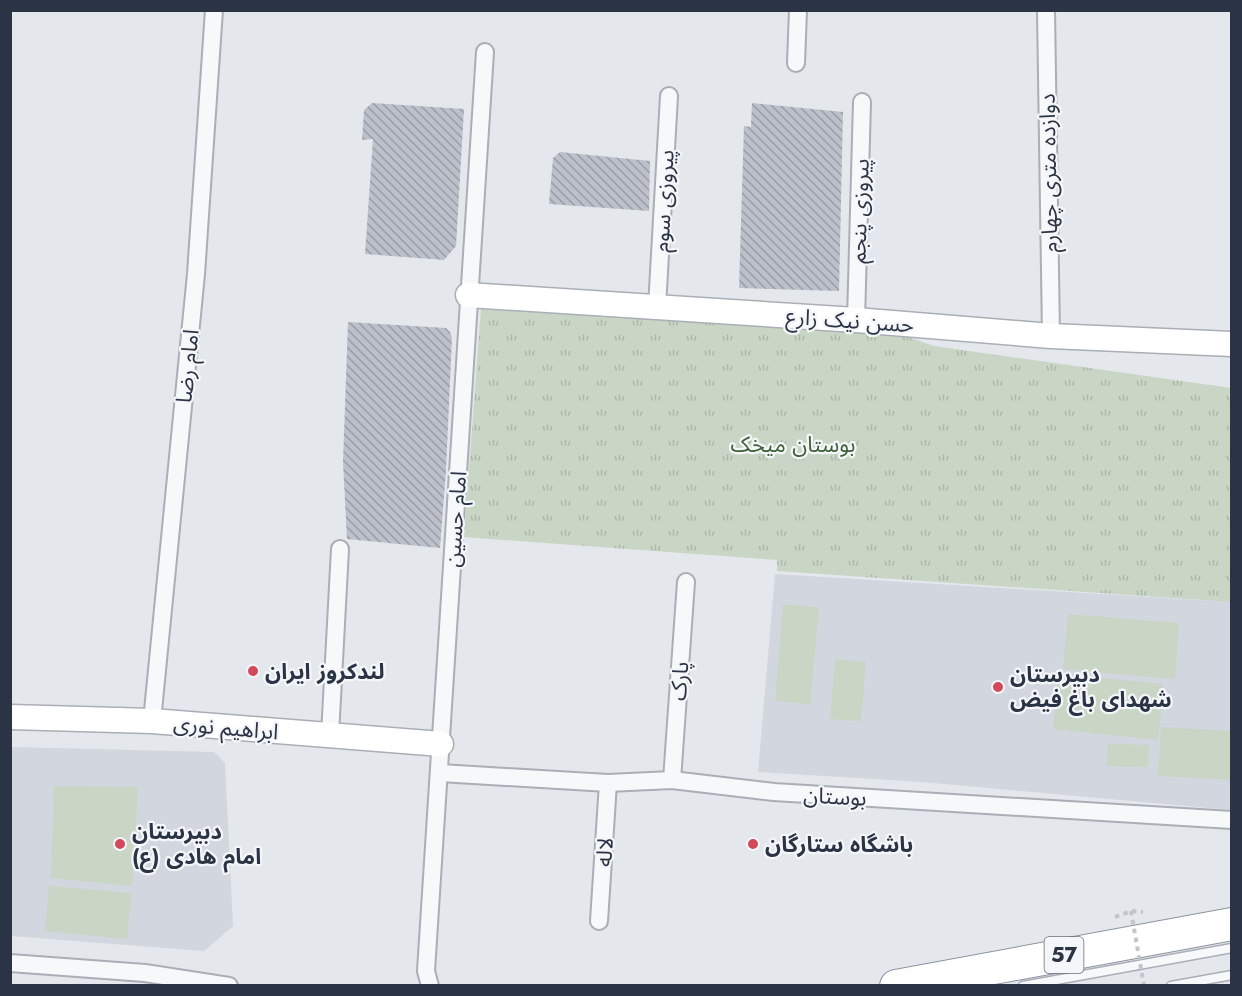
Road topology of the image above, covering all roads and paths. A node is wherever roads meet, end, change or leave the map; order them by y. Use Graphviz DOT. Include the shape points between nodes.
graph roads {
  1 [pos="214,10"];
  2 [pos="798,10"];
  3 [pos="1046,10"];
  4 [pos="485,52"];
  5 [pos="795,63"];
  6 [pos="669,96"];
  7 [pos="862,102"];
  8 [pos="468,295"];
  9 [pos="657,307"];
  10 [pos="856,320"];
  11 [pos="1051,336"];
  12 [pos="1232,344"];
  13 [pos="340,549"];
  14 [pos="686,582"];
  15 [pos="10,717"];
  16 [pos="152,721"];
  17 [pos="330,735"];
  18 [pos="441,744"];
  19 [pos="440,773"];
  20 [pos="672,780"];
  21 [pos="608,783"];
  22 [pos="1232,820"];
  23 [pos="1131,911"];
  24 [pos="599,921"];
  25 [pos="1232,924"];
  26 [pos="1232,948"];
  27 [pos="10,963"];
  28 [pos="1232,975"];
  29 [pos="147,979"];
  30 [pos="229,986"];
  31 [pos="430,986"];
  32 [pos="896,986"];
  33 [pos="1023,986"];
  34 [pos="1144,986"];
  35 [pos="1171,986"];
  1 -- 16 [label="street, امام رضا" via="196,274"];
  2 -- 5 [label="street"];
  3 -- 11 [label="street, دوازده متری چهارم"];
  4 -- 8 [label="street, امام حسین"];
  6 -- 9 [label="street, پیروزی سوم"];
  7 -- 10 [label="street, پیروزی پنجم"];
  8 -- 9 [label="street, حسن نیک زارع"];
  8 -- 18 [label="street, امام حسین"];
  9 -- 10 [label="street, حسن نیک زارع"];
  10 -- 11 [label="street, حسن نیک زارع"];
  11 -- 12 [label="street, حسن نیک زارع"];
  13 -- 17 [label="street"];
  14 -- 20 [label="street, پارک"];
  15 -- 16 [label="street, ابراهیم نوری"];
  16 -- 17 [label="street, ابراهیم نوری"];
  17 -- 18 [label="street, ابراهیم نوری"];
  18 -- 19 [label="street, امام حسین"];
  19 -- 21 [label="street, بوستان"];
  19 -- 31 [label="street, امام حسین" via="426,971"];
  20 -- 21 [label="street, بوستان"];
  20 -- 22 [label="street, بوستان" via="774,792"];
  21 -- 24 [label="street, لاله"];
  23 -- 34 [label="path, bridge"];
  25 -- 32 [label="highway, 57"];
  26 -- 33 [label="lane"];
  27 -- 29 [label="street"];
  28 -- 35 [label="lane"];
  29 -- 30 [label="street"];
}
